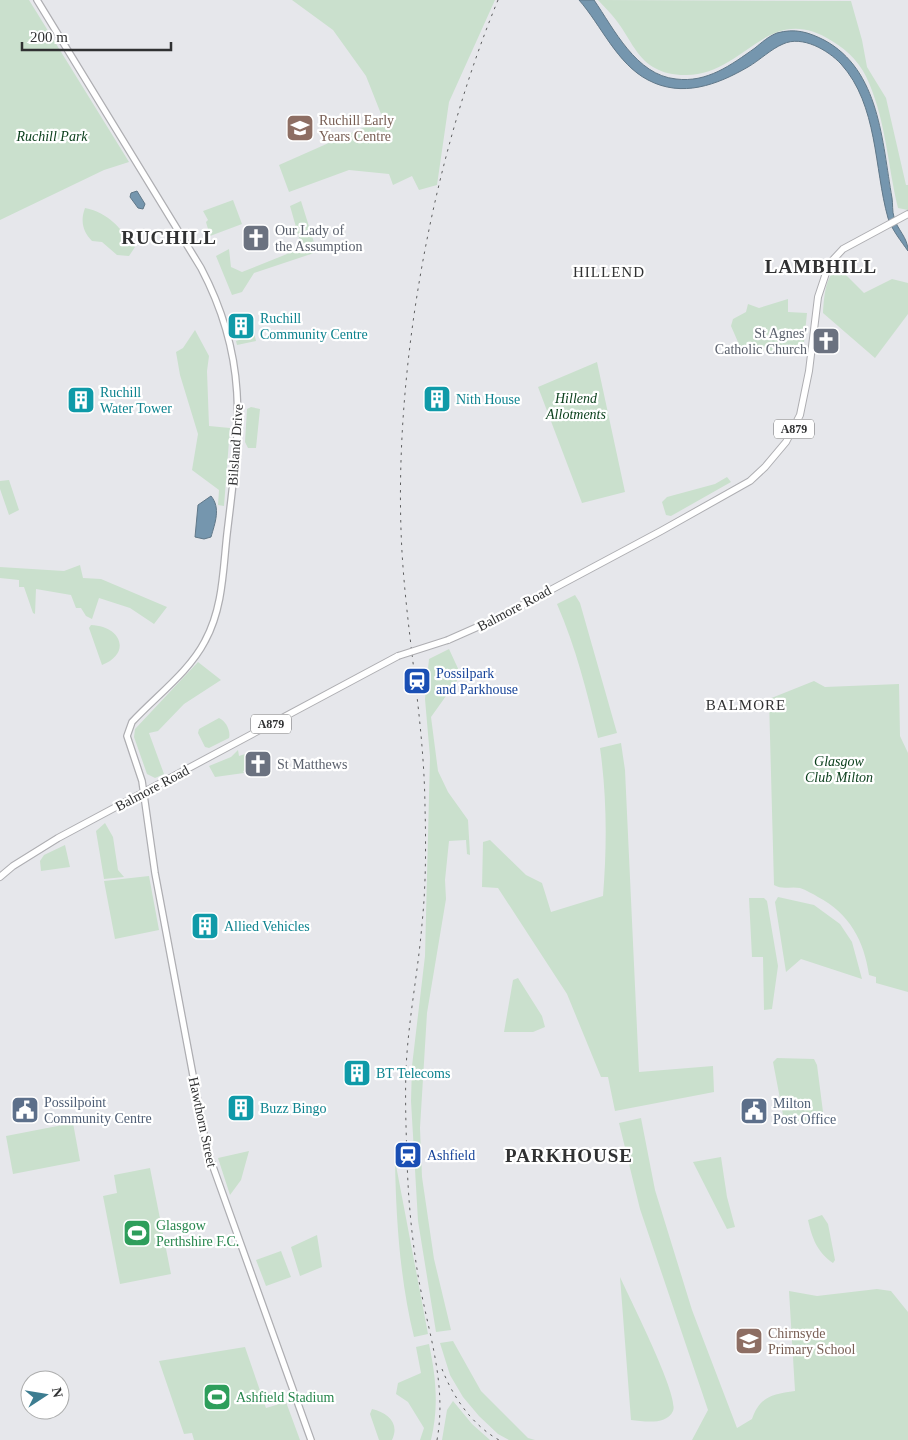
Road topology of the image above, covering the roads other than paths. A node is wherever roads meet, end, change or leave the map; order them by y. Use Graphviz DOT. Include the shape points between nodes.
graph roads {
  1 [pos="37,0"];
  2 [pos="908,214"];
  3 [pos="128,729"];
  4 [pos="144,791"];
  5 [pos="0,877"];
  6 [pos="312,1440"];
  1 -- 3 [label="main road, Bilsland Drive" via="201,268 224,320 237,380 238,445 222,586 215,617 195,657"];
  2 -- 4 [label="main road, Balmore Road / A879, bridge" via="843,249 830,264 818,297 800,415 780,452 750,481 477,628 398,656"];
  3 -- 4 [label="main road, Hawthorn Street" via="127,739"];
  4 -- 5 [label="main road, Balmore Road / A879" via="40,849"];
  4 -- 6 [label="main road, Hawthorn Street" via="155,873 206,1150"];
}
